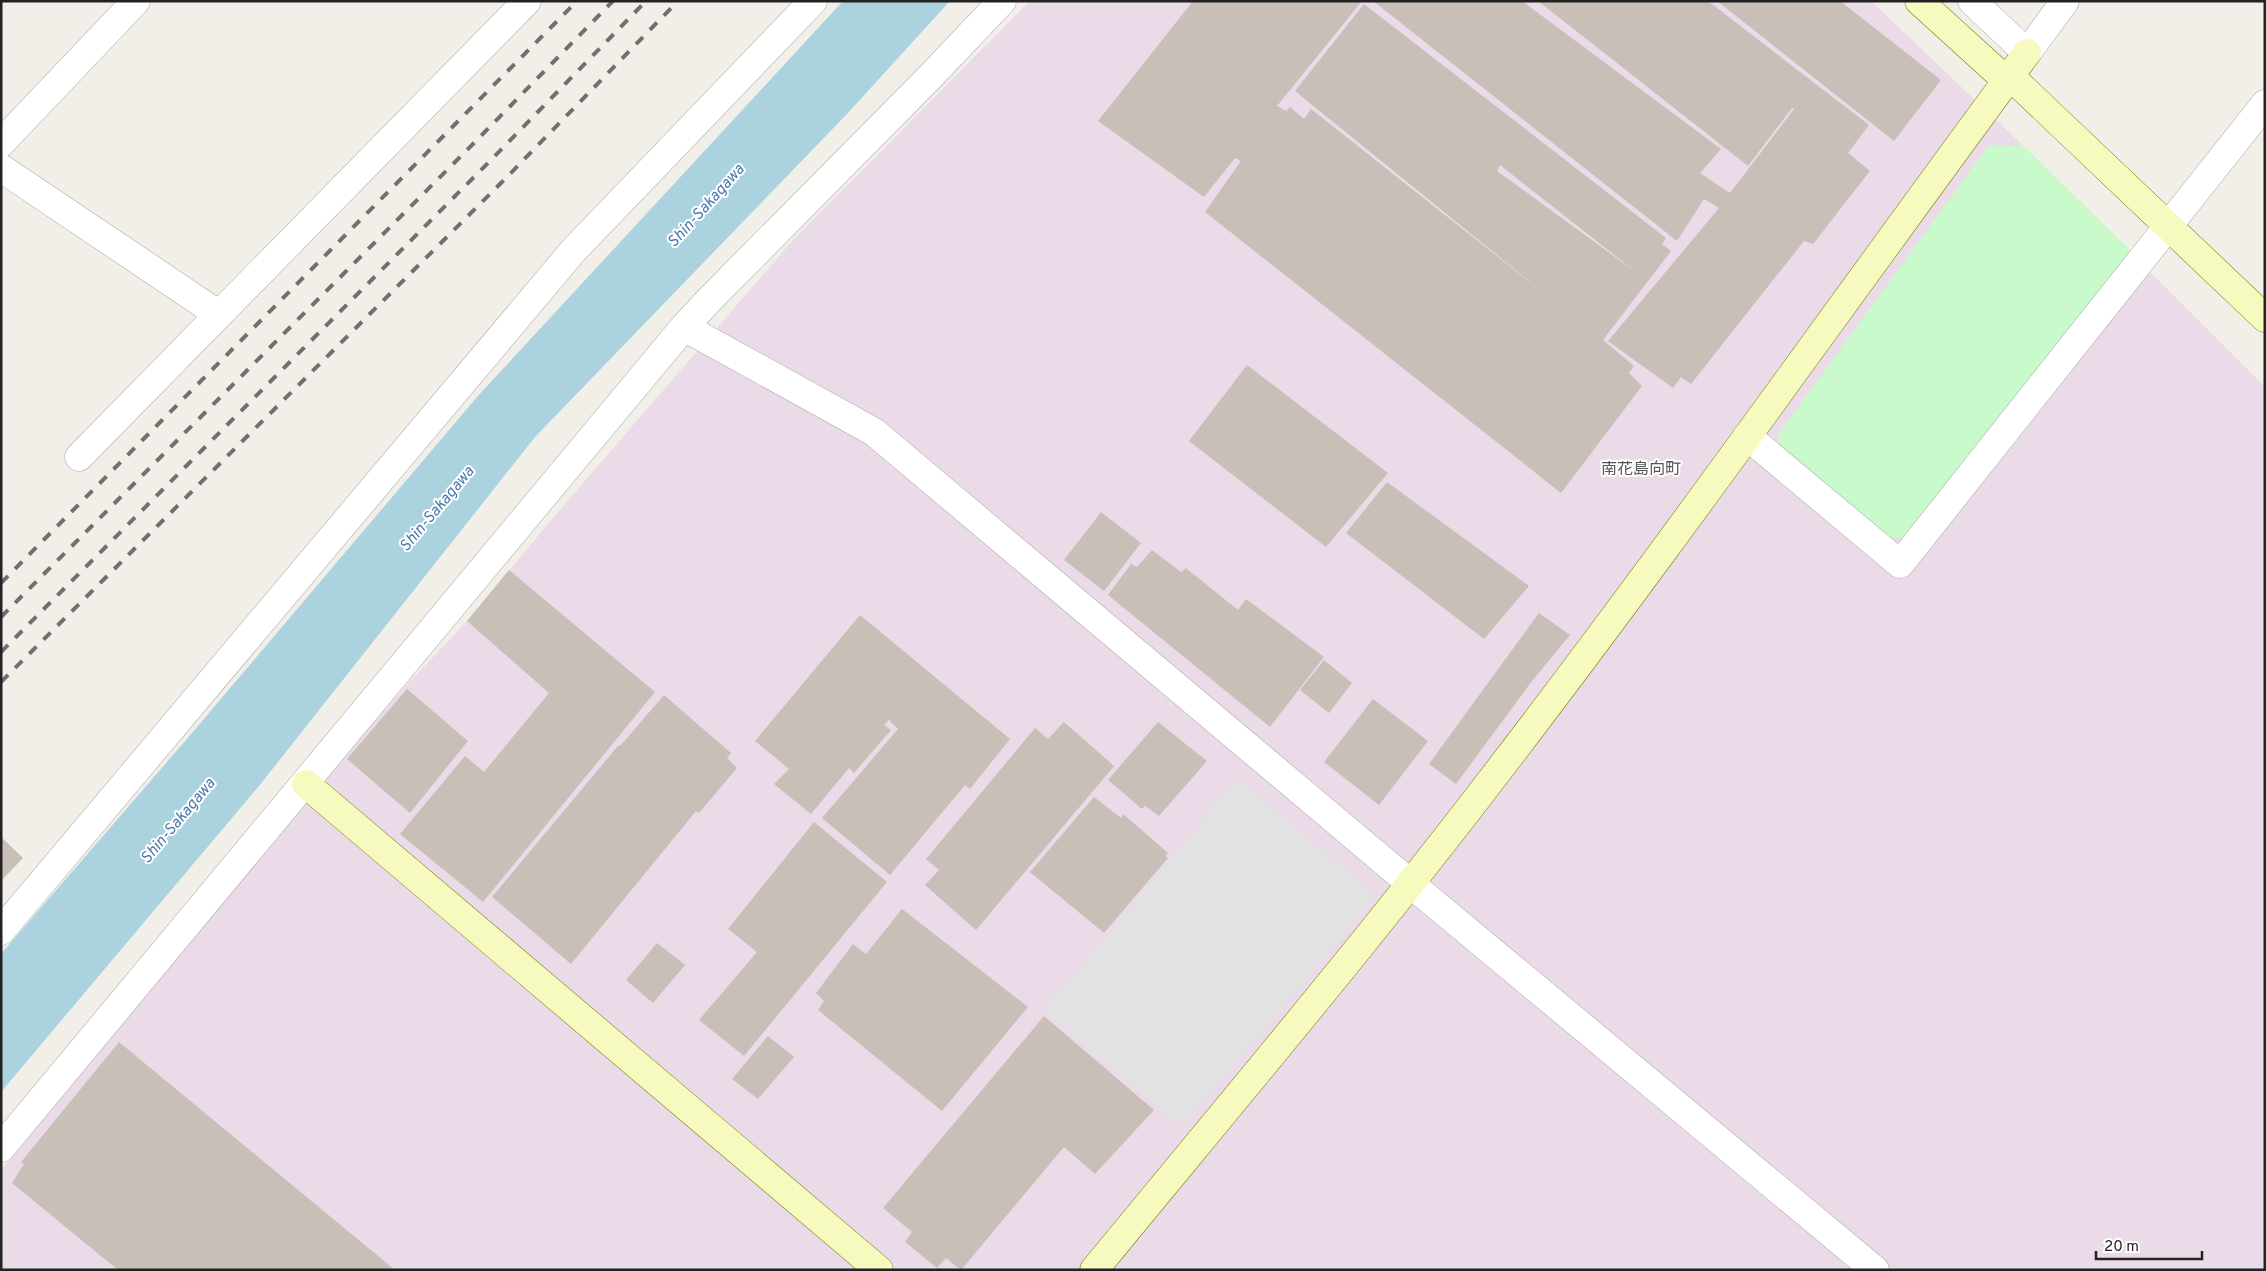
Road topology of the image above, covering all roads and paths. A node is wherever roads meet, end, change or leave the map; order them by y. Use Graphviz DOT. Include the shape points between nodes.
graph roads {
  1 [pos="136,1"];
  2 [pos="527,1"];
  3 [pos="813,1"];
  4 [pos="1002,1"];
  5 [pos="1919,1"];
  6 [pos="1972,1"];
  7 [pos="2065,1"];
  8 [pos="2027,53"];
  9 [pos="2008,79"];
  10 [pos="2265,104"];
  11 [pos="1,143"];
  12 [pos="1,168"];
  13 [pos="2167,226"];
  14 [pos="218,314"];
  15 [pos="2265,318"];
  16 [pos="684,327"];
  17 [pos="1747,436"];
  18 [pos="79,457"];
  19 [pos="306,784"];
  20 [pos="1411,884"];
  21 [pos="1,932"];
  22 [pos="1,1148"];
  23 [pos="879,1270"];
  24 [pos="1094,1270"];
  25 [pos="1874,1270"];
  1 -- 11 [label="street"];
  2 -- 14 [label="street"];
  3 -- 21 [label="street" via="573,250"];
  4 -- 16 [label="street"];
  5 -- 9 [label="street"];
  6 -- 8 [label="street"];
  7 -- 8 [label="street"];
  8 -- 9 [label="street"];
  9 -- 13 [label="street"];
  9 -- 17 [label="street"];
  10 -- 13 [label="street"];
  12 -- 14 [label="street"];
  13 -- 15 [label="street"];
  13 -- 17 [label="street" via="1900,564"];
  14 -- 18 [label="street"];
  16 -- 19 [label="street"];
  16 -- 20 [label="street" via="874,432"];
  17 -- 20 [label="street"];
  19 -- 22 [label="street"];
  19 -- 23 [label="street"];
  20 -- 24 [label="street"];
  20 -- 25 [label="street"];
}
